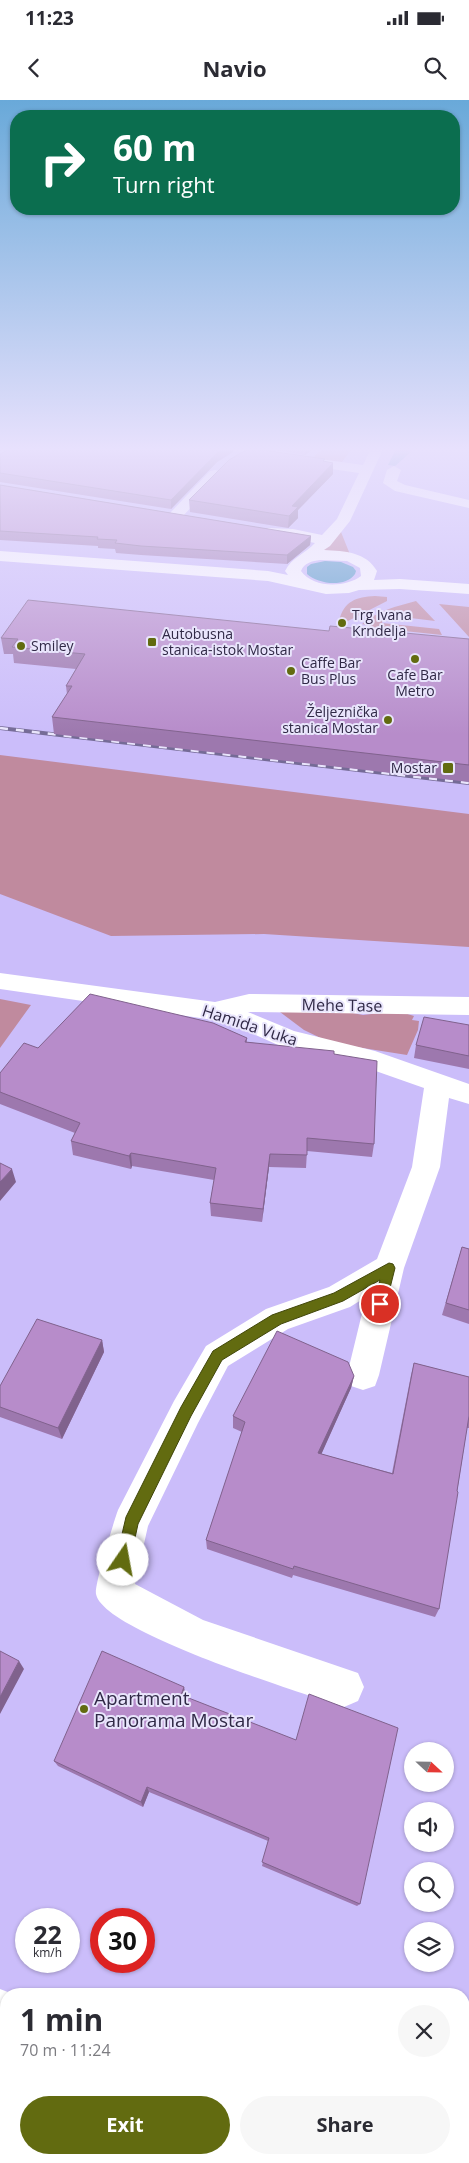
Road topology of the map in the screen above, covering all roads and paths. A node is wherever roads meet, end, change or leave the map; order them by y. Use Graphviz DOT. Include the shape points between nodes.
graph roads {
  1 [pos="325,543"];
  2 [pos="348,543"];
  3 [pos="0,556"];
  4 [pos="309,558"];
  5 [pos="360,562"];
  6 [pos="295,566"];
  7 [pos="234,573"];
  8 [pos="301,582"];
  9 [pos="359,584"];
  10 [pos="445,586"];
  11 [pos="469,589"];
  12 [pos="0,981"];
  13 [pos="469,1006"];
  14 [pos="215,1011"];
  15 [pos="457,1090"];
  16 [pos="389,1268"];
  17 [pos="363,1375"];
  18 [pos="344,1687"];
  1 -- 4 [label="street"];
  2 -- 5 [label="street"];
  3 -- 7 [label="street"];
  4 -- 5 [label="street" via="332,555"];
  4 -- 6 [label="street"];
  5 -- 9 [label="street" via="370,574"];
  5 -- 10 [label="street"];
  6 -- 7 [label="street"];
  6 -- 8 [label="street" via="295,577"];
  7 -- 8 [label="street"];
  8 -- 9 [label="street" via="331,589"];
  9 -- 10 [label="street"];
  10 -- 11 [label="street"];
  12 -- 14 [label="street, Hamida Vuka"];
  13 -- 14 [label="street, Mehe Tase" via="249,1003"];
  14 -- 15 [label="street, Hamida Vuka" via="287,1038 375,1061"];
  15 -- 16 [label="street"];
  16 -- 17 [label="street"];
  16 -- 18 [label="street" via="339,1297 277,1319 217,1356 131,1523 114,1593 196,1637"];
}
